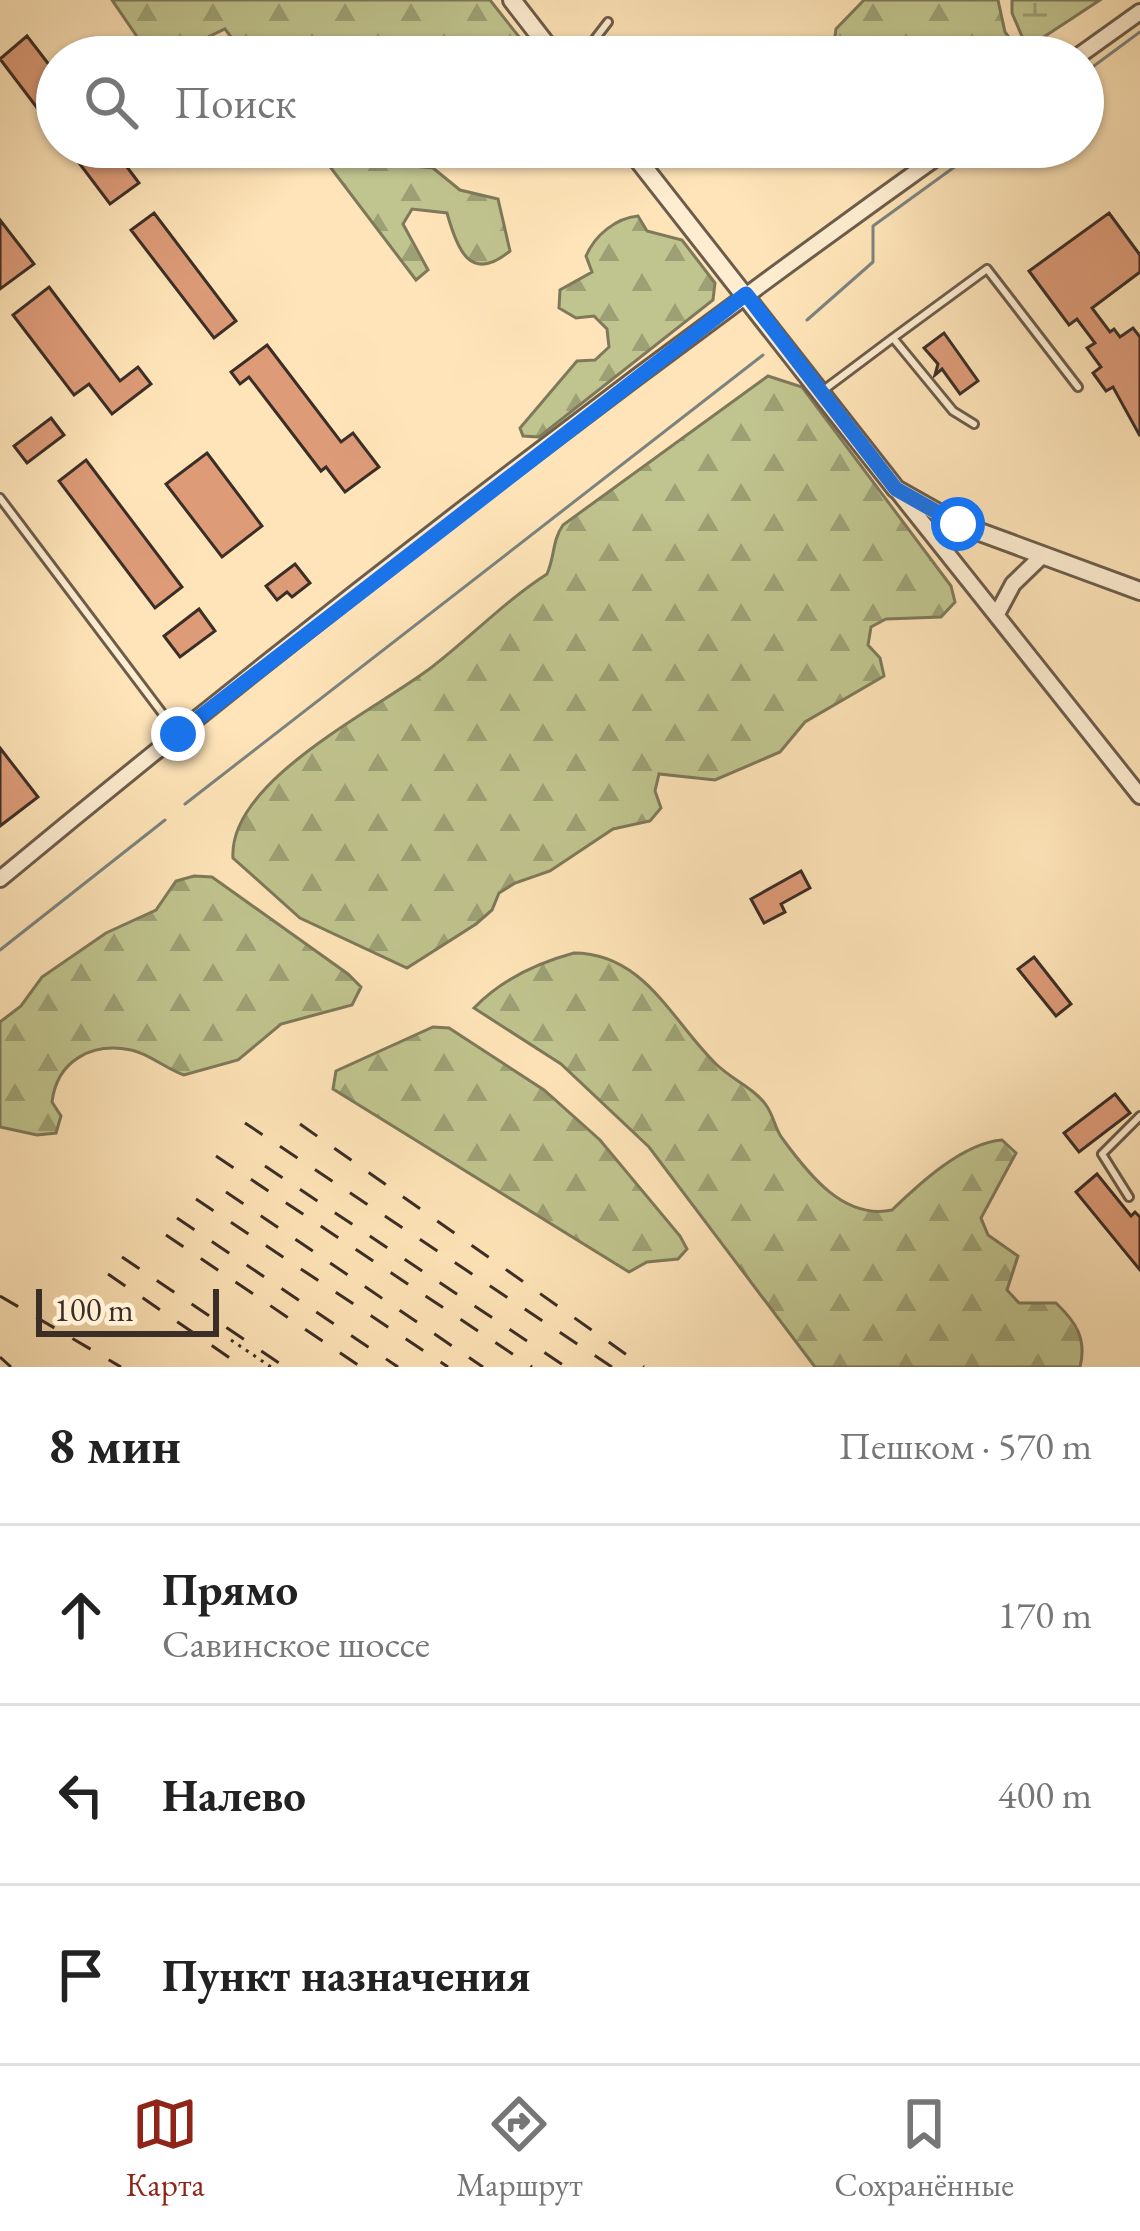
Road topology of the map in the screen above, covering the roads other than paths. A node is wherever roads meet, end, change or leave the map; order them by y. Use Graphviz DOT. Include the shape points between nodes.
graph roads {
  1 [pos="512,0"];
  2 [pos="1140,12"];
  3 [pos="608,22"];
  4 [pos="540,36"];
  5 [pos="597,36"];
  6 [pos="1104,38"];
  7 [pos="645,168"];
  8 [pos="922,168"];
  9 [pos="746,294"];
  10 [pos="893,338"];
  11 [pos="1078,387"];
  12 [pos="822,392"];
  13 [pos="974,424"];
  14 [pos="896,489"];
  15 [pos="0,498"];
  16 [pos="1043,555"];
  17 [pos="1140,591"];
  18 [pos="997,614"];
  19 [pos="178,734"];
  20 [pos="1140,796"];
  21 [pos="0,879"];
  22 [pos="1140,1116"];
  23 [pos="1129,1197"];
  1 -- 4 [label="street"];
  2 -- 6 [label="street"];
  3 -- 5 [label="lane"];
  7 -- 9 [label="street"];
  8 -- 9 [label="street"];
  9 -- 12 [label="street"];
  9 -- 19 [label="street"];
  10 -- 11 [label="lane" via="987,269"];
  10 -- 12 [label="lane"];
  10 -- 13 [label="lane" via="952,411"];
  12 -- 14 [label="street"];
  14 -- 16 [label="street" via="958,524"];
  14 -- 18 [label="street"];
  15 -- 19 [label="lane"];
  16 -- 17 [label="street"];
  16 -- 18 [label="street"];
  18 -- 20 [label="street"];
  19 -- 21 [label="street"];
  22 -- 23 [label="lane" via="1102,1154"];
}
